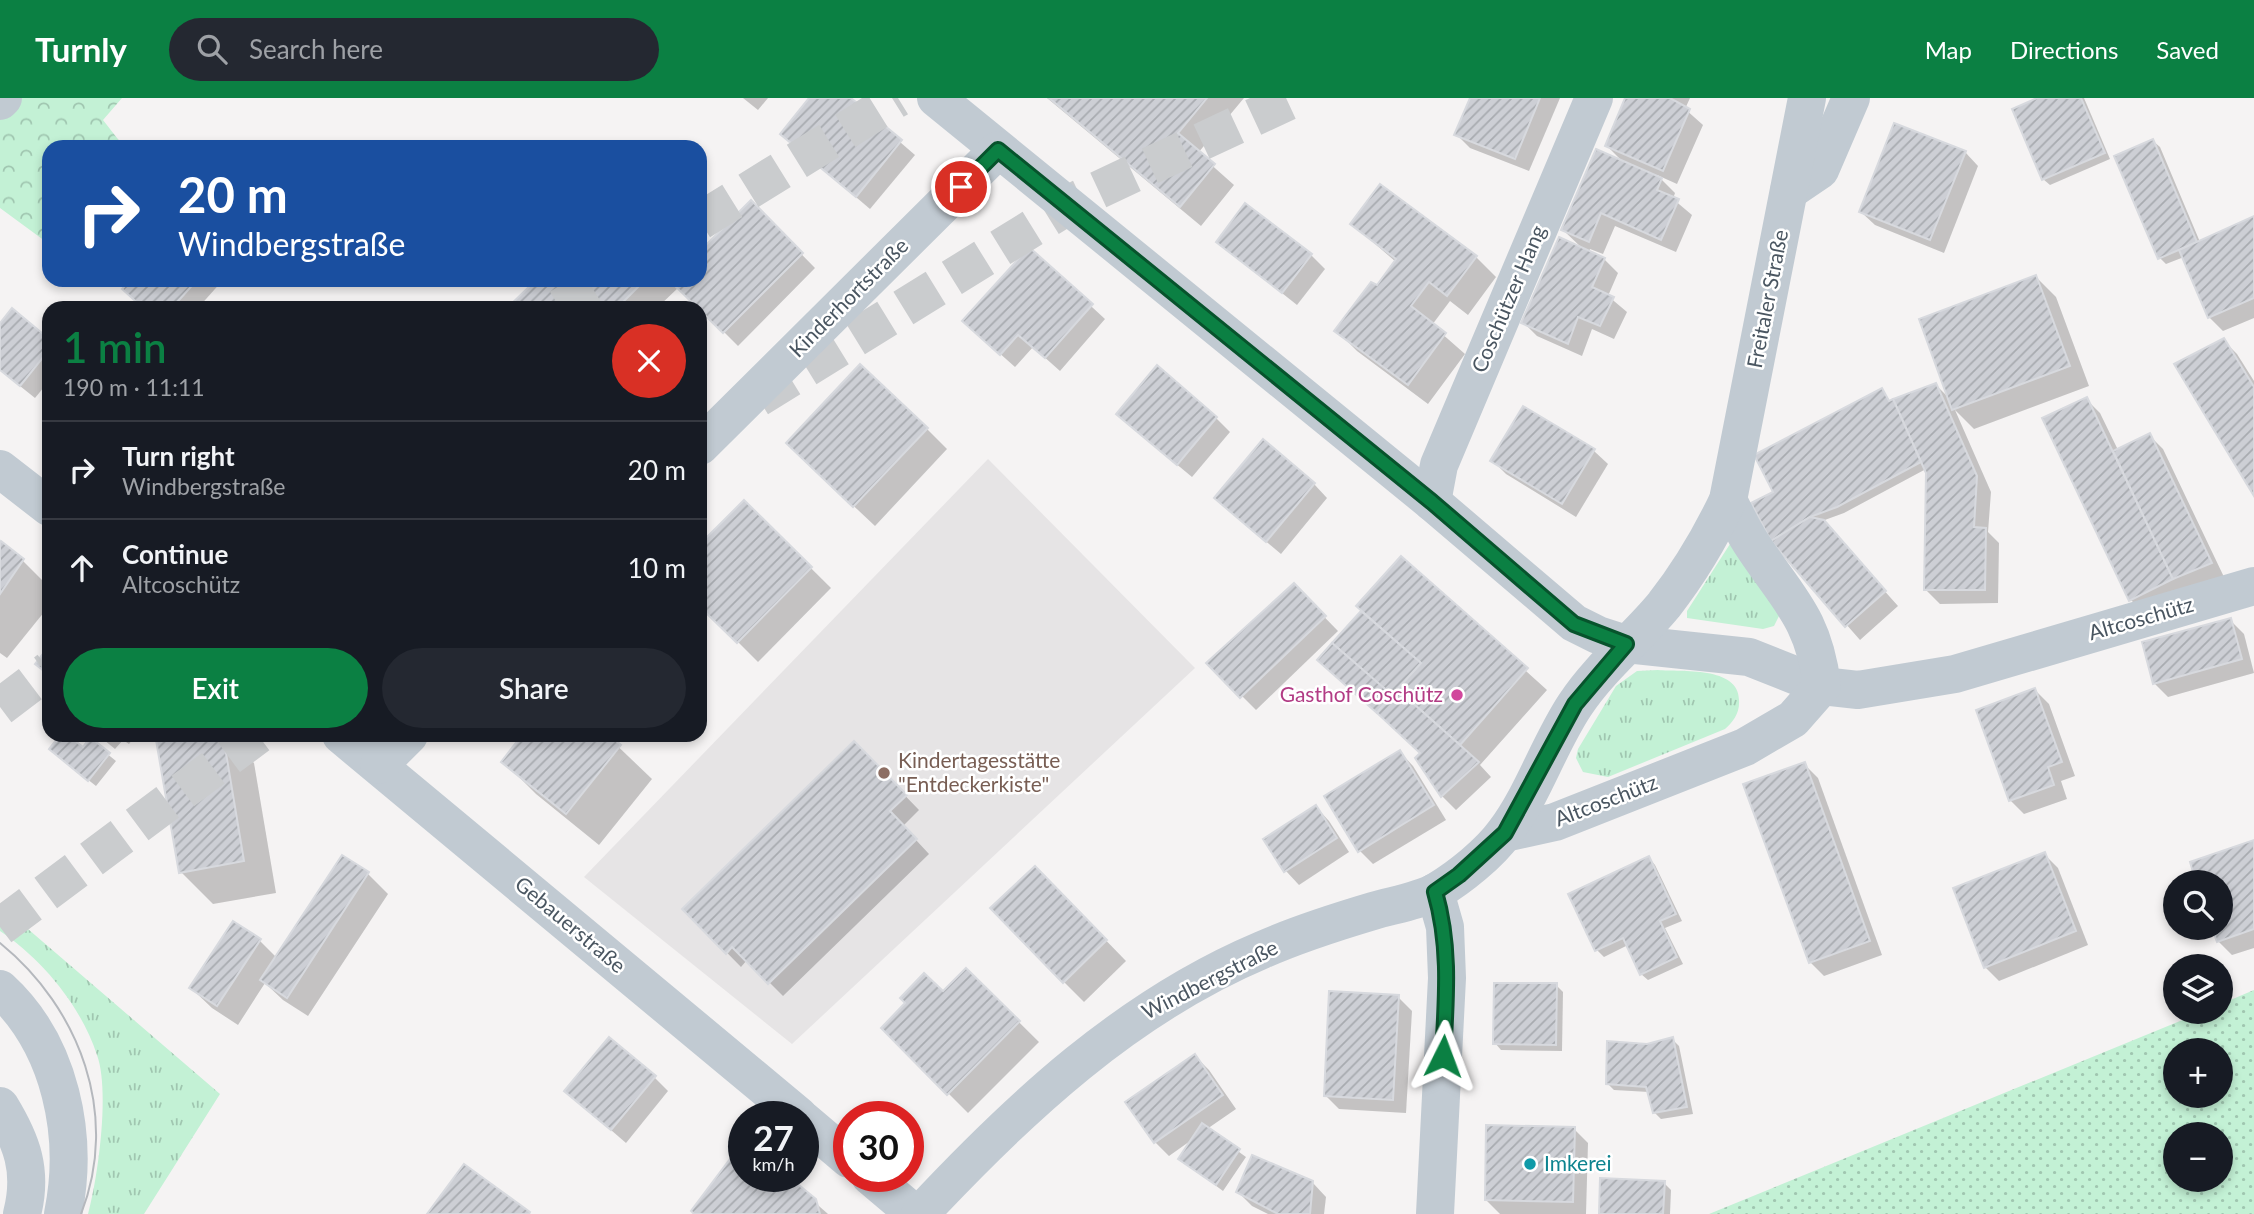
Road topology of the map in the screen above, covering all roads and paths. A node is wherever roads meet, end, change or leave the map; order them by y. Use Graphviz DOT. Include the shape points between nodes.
graph roads {
  1 [pos="936,98"];
  2 [pos="1594,98"];
  3 [pos="1807,98"];
  4 [pos="1851,98"];
  5 [pos="998,150"];
  6 [pos="1789,191"];
  7 [pos="707,439"];
  8 [pos="0,469"];
  9 [pos="1728,500"];
  10 [pos="42,502"];
  11 [pos="1432,502"];
  12 [pos="2254,586"];
  13 [pos="1626,644"];
  14 [pos="1822,686"];
  15 [pos="350,742"];
  16 [pos="402,742"];
  17 [pos="379,765"];
  18 [pos="1505,833"];
  19 [pos="1435,892"];
  20 [pos="0,989"];
  21 [pos="781,1101"];
  22 [pos="0,1106"];
  23 [pos="819,1134"];
  24 [pos="833,1145"];
  25 [pos="890,1192"];
  26 [pos="22,1214"];
  27 [pos="63,1214"];
  28 [pos="917,1214"];
  29 [pos="1435,1214"];
  1 -- 5 [label="street"];
  2 -- 11 [label="street, Coschützer Hang" via="1439,465"];
  3 -- 6 [label="street, Freitaler Straße"];
  4 -- 6 [label="street" via="1819,170"];
  5 -- 7 [label="street, Kinderhortstraße"];
  5 -- 11 [label="street"];
  6 -- 9 [label="street, Freitaler Straße"];
  8 -- 10 [label="street"];
  9 -- 13 [label="street, Altcoschütz" via="1663,605"];
  9 -- 14 [label="street" via="1750,542 1801,611 1818,652"];
  11 -- 13 [label="street" via="1574,624"];
  12 -- 14 [label="street, Altcoschütz" via="1955,674 1858,690"];
  13 -- 14 [label="street, Altcoschütz" via="1749,657"];
  13 -- 18 [label="street, Altcoschütz" via="1575,704"];
  14 -- 18 [label="street, Altcoschütz" via="1793,719 1745,747 1555,822"];
  15 -- 17 [label="street, Gebauerstraße"];
  16 -- 17 [label="street"];
  17 -- 21 [label="street, Gebauerstraße"];
  18 -- 19 [label="street, Windbergstraße"];
  19 -- 28 [label="street, Windbergstraße" via="1262,950 1135,1018 986,1142"];
  19 -- 29 [label="street" via="1445,927 1447,978"];
  20 -- 27 [label="street" via="44,1050 62,1097 69,1155"];
  22 -- 26 [label="street" via="19,1137 26,1166"];
  23 -- 24 [label="street"];
  25 -- 28 [label="street"];
}
